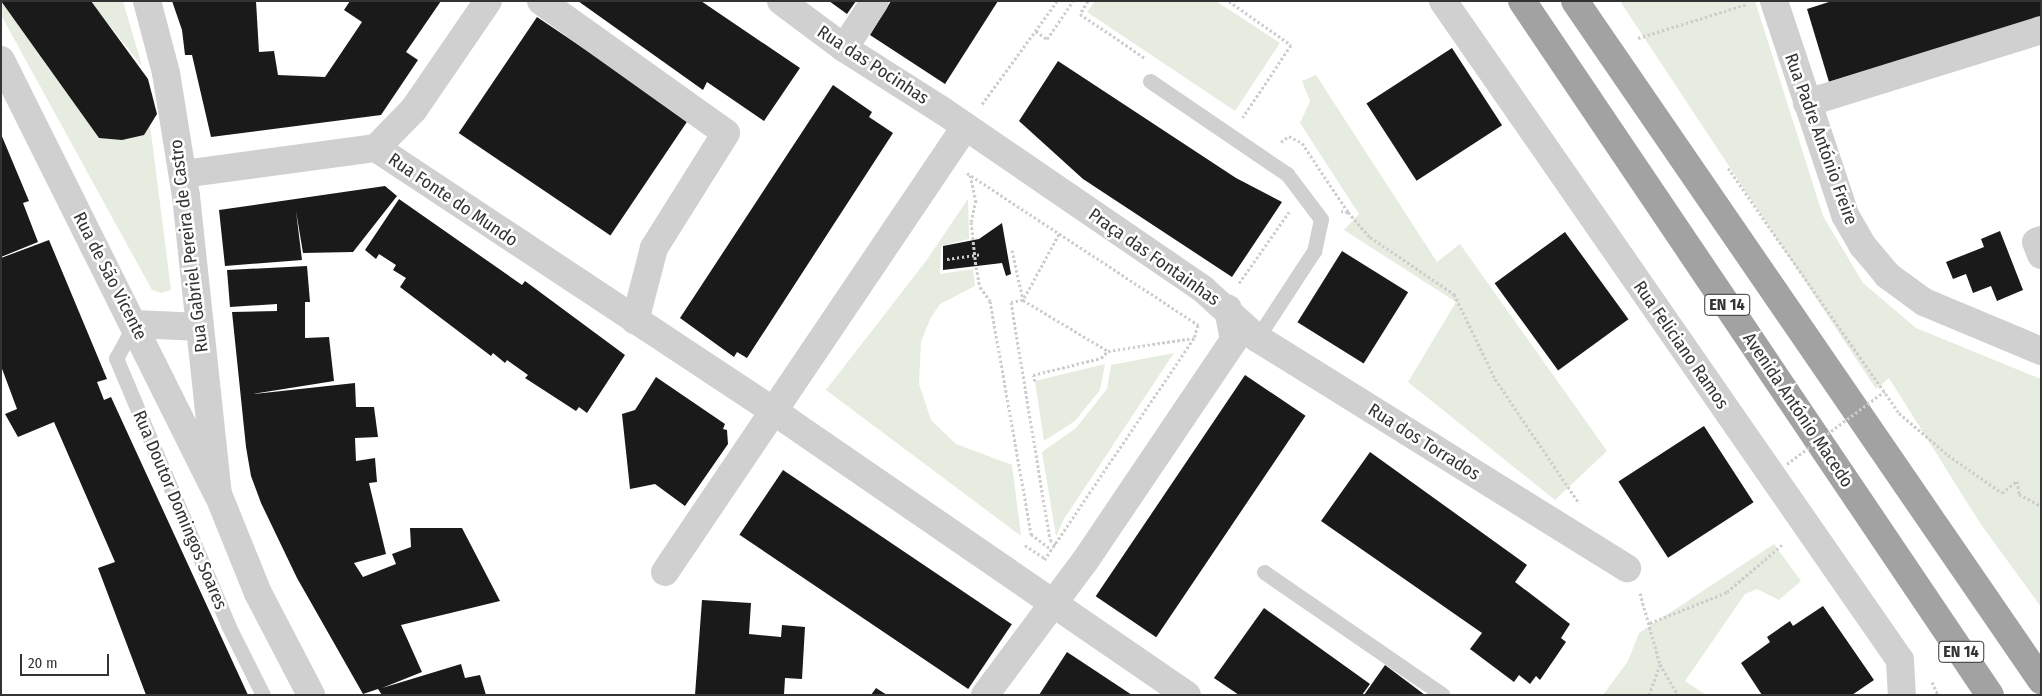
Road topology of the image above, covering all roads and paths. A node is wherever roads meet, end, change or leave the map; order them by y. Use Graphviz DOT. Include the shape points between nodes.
graph roads {
  1 [pos="147,1"];
  2 [pos="488,1"];
  3 [pos="541,1"];
  4 [pos="781,1"];
  5 [pos="875,1"];
  6 [pos="1057,1"];
  7 [pos="1072,1"];
  8 [pos="1230,1"];
  9 [pos="1443,1"];
  10 [pos="1522,1"];
  11 [pos="1575,1"];
  12 [pos="1757,1"];
  13 [pos="1774,1"];
  14 [pos="2041,30"];
  15 [pos="1036,31"];
  16 [pos="1633,31"];
  17 [pos="1638,38"];
  18 [pos="1644,46"];
  19 [pos="844,48"];
  20 [pos="1,60"];
  21 [pos="1150,81"];
  22 [pos="1807,103"];
  23 [pos="973,117"];
  24 [pos="1239,122"];
  25 [pos="376,148"];
  26 [pos="1724,162"];
  27 [pos="183,174"];
  28 [pos="1348,212"];
  29 [pos="1058,234"];
  30 [pos="2041,240"];
  31 [pos="1267,243"];
  32 [pos="1012,250"];
  33 [pos="982,254"];
  34 [pos="974,255"];
  35 [pos="2041,255"];
  36 [pos="947,259"];
  37 [pos="1241,280"];
  38 [pos="1022,300"];
  39 [pos="1228,309"];
  40 [pos="635,321"];
  41 [pos="135,324"];
  42 [pos="200,327"];
  43 [pos="1194,338"];
  44 [pos="1257,338"];
  45 [pos="1108,351"];
  46 [pos="2041,351"];
  47 [pos="1035,381"];
  48 [pos="1885,391"];
  49 [pos="772,411"];
  50 [pos="1787,464"];
  51 [pos="218,494"];
  52 [pos="2041,506"];
  53 [pos="1586,512"];
  54 [pos="1789,537"];
  55 [pos="1056,544"];
  56 [pos="1025,545"];
  57 [pos="1062,548"];
  58 [pos="1052,550"];
  59 [pos="1046,559"];
  60 [pos="1626,568"];
  61 [pos="665,572"];
  62 [pos="1264,572"];
  63 [pos="1053,604"];
  64 [pos="1650,623"];
  65 [pos="1660,664"];
  66 [pos="2041,680"];
  67 [pos="263,695"];
  68 [pos="312,695"];
  69 [pos="985,695"];
  70 [pos="1187,695"];
  71 [pos="1443,695"];
  72 [pos="1649,695"];
  73 [pos="1678,695"];
  74 [pos="1902,695"];
  75 [pos="1990,695"];
  1 -- 27 [label="street, Rua Gabriel Pereira de Castro" via="166,73"];
  2 -- 25 [label="street, Rua Fonte do Mundo" via="414,108"];
  3 -- 40 [label="street" via="726,133 654,248"];
  4 -- 19 [label="street, Rua das Pocinhas"];
  5 -- 19 [label="street"];
  6 -- 15 [label="path"];
  7 -- 15 [label="path" via="1047,39"];
  8 -- 24 [label="path" via="1291,45"];
  9 -- 74 [label="street, Rua Feliciano Ramos" via="1900,660"];
  10 -- 75 [label="highway, Avenida António Macedo / EN 14"];
  11 -- 66 [label="highway, EN 14"];
  12 -- 17 [label="path"];
  13 -- 22 [label="street, Rua Padre António Freire"];
  14 -- 22 [label="street"];
  15 -- 23 [label="path"];
  16 -- 17 [label="path"];
  17 -- 18 [label="path"];
  19 -- 23 [label="street, Rua das Pocinhas"];
  20 -- 41 [label="street, Rua de São Vicente"];
  21 -- 44 [label="lane" via="1287,174 1321,219 1314,251"];
  22 -- 46 [label="street, Rua Padre António Freire" via="1845,215 1863,246 1887,275 1924,302"];
  23 -- 39 [label="street, Praça das Fontainhas"];
  23 -- 49 [label="street"];
  25 -- 27 [label="street"];
  25 -- 40 [label="street, Rua Fonte do Mundo"];
  26 -- 52 [label="path" via="1816,289 1899,413 1948,455 2002,493 2017,481 2019,494"];
  27 -- 42 [label="street, Rua Gabriel Pereira de Castro"];
  28 -- 53 [label="path" via="1370,237 1454,294 1495,379"];
  29 -- 34 [label="path" via="970,175 976,200 971,222"];
  29 -- 38 [label="path"];
  29 -- 43 [label="path" via="1198,325"];
  30 -- 35 [label="street" via="2036,242"];
  31 -- 37 [label="path"];
  32 -- 38 [label="path"];
  33 -- 34 [label="path"];
  34 -- 36 [label="path"];
  34 -- 58 [label="path" via="980,287 990,301 1031,534"];
  38 -- 45 [label="path"];
  38 -- 55 [label="path" via="1011,302 1050,540"];
  39 -- 44 [label="street, Rua dos Torrados"];
  39 -- 63 [label="street, Praça das Fontainhas" via="1234,340"];
  40 -- 49 [label="street, Rua Fonte do Mundo"];
  41 -- 42 [label="street"];
  41 -- 51 [label="street, Rua de São Vicente"];
  41 -- 67 [label="lane, Rua Doutor Domingos Soares" via="116,358 228,625"];
  42 -- 51 [label="street, Rua Gabriel Pereira de Castro"];
  43 -- 45 [label="path"];
  43 -- 55 [label="path"];
  44 -- 60 [label="street, Rua dos Torrados"];
  45 -- 47 [label="path" via="1101,358 1033,375"];
  48 -- 50 [label="path, bridge"];
  49 -- 61 [label="street"];
  49 -- 63 [label="street"];
  51 -- 68 [label="street" via="258,593"];
  54 -- 64 [label="path" via="1727,592"];
  55 -- 57 [label="path"];
  56 -- 59 [label="path"];
  60 -- 64 [label="path"];
  62 -- 71 [label="lane"];
  63 -- 69 [label="street, Praça das Fontainhas" via="1028,632"];
  63 -- 70 [label="street"];
  64 -- 65 [label="path"];
  65 -- 72 [label="path"];
  65 -- 73 [label="path"];
}
